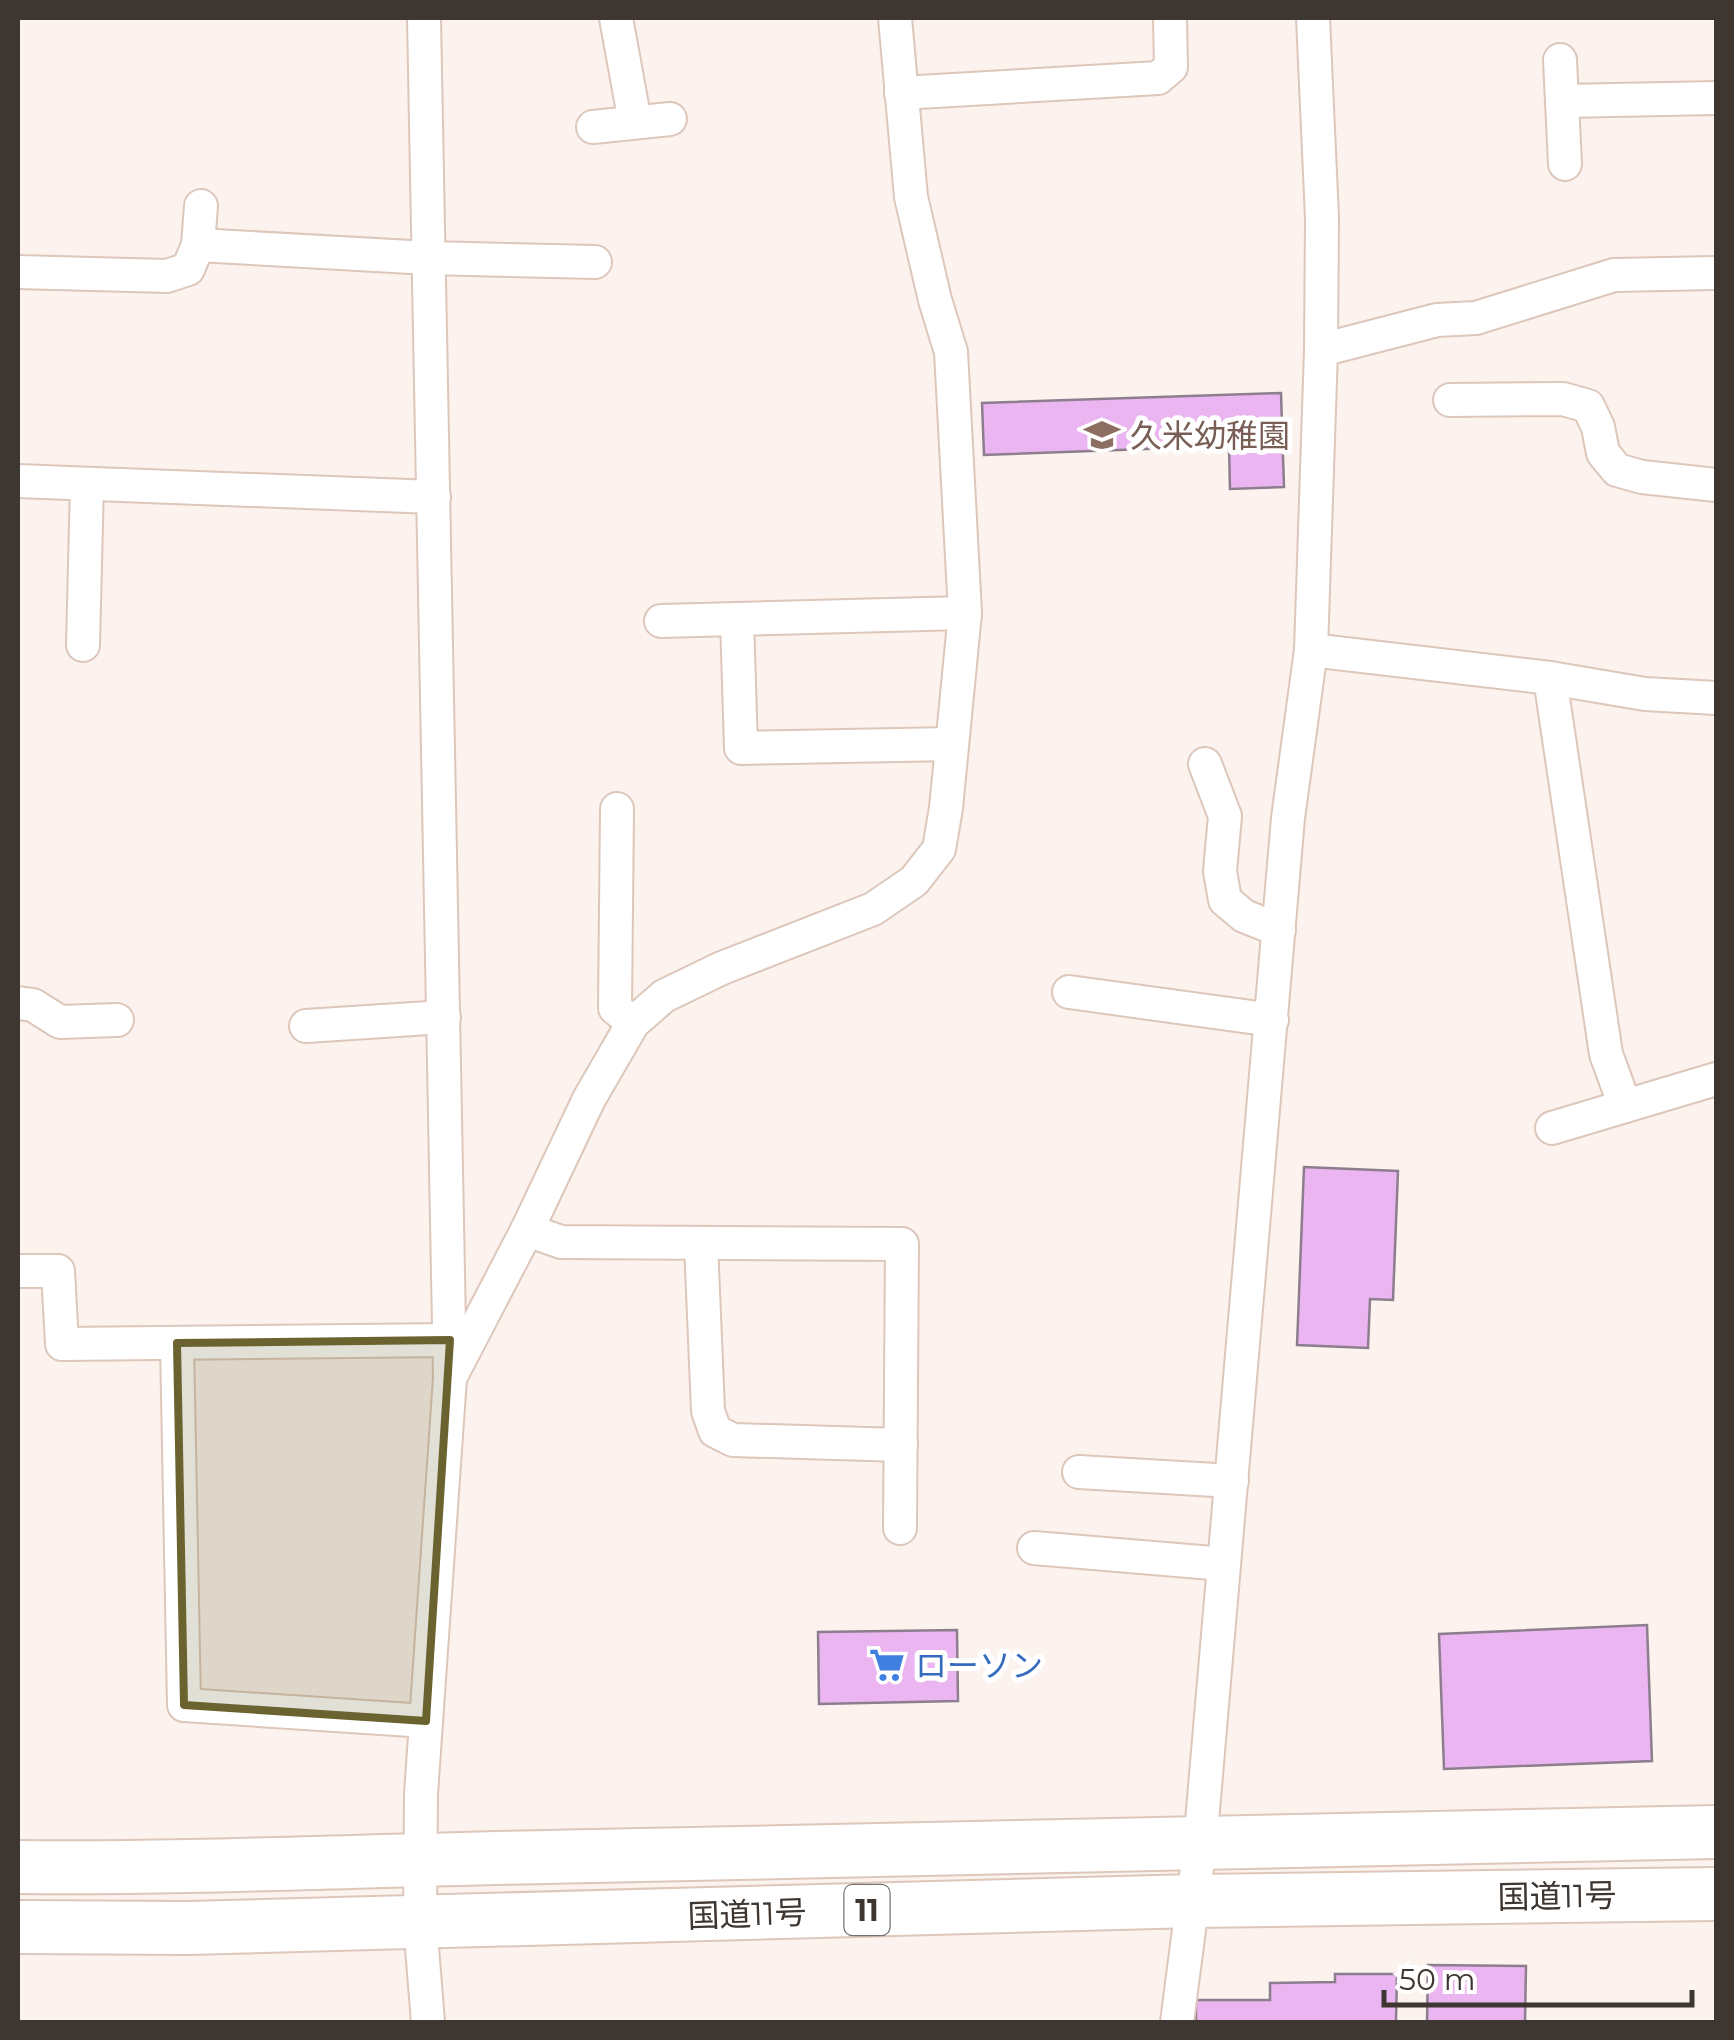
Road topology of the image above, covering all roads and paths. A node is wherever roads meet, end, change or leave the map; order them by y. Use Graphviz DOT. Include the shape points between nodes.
graph roads {
  1 [pos="424,18"];
  2 [pos="616,18"];
  3 [pos="895,18"];
  4 [pos="1170,18"];
  5 [pos="1313,18"];
  6 [pos="1560,60"];
  7 [pos="902,93"];
  8 [pos="1716,98"];
  9 [pos="1562,101"];
  10 [pos="670,119"];
  11 [pos="636,122"];
  12 [pos="593,127"];
  13 [pos="1565,164"];
  14 [pos="201,206"];
  15 [pos="198,244"];
  16 [pos="429,258"];
  17 [pos="595,262"];
  18 [pos="18,272"];
  19 [pos="1716,273"];
  20 [pos="1321,350"];
  21 [pos="1450,400"];
  22 [pos="18,481"];
  23 [pos="87,484"];
  24 [pos="1716,484"];
  25 [pos="434,497"];
  26 [pos="965,613"];
  27 [pos="738,619"];
  28 [pos="661,621"];
  29 [pos="83,645"];
  30 [pos="1311,650"];
  31 [pos="1550,678"];
  32 [pos="1716,698"];
  33 [pos="952,744"];
  34 [pos="1205,764"];
  35 [pos="618,809"];
  36 [pos="1279,930"];
  37 [pos="1069,992"];
  38 [pos="18,1003"];
  39 [pos="444,1018"];
  40 [pos="117,1020"];
  41 [pos="1272,1020"];
  42 [pos="633,1023"];
  43 [pos="306,1026"];
  44 [pos="1716,1080"];
  45 [pos="1625,1106"];
  46 [pos="1552,1128"];
  47 [pos="527,1230"];
  48 [pos="701,1243"];
  49 [pos="18,1272"];
  50 [pos="450,1340"];
  51 [pos="178,1343"];
  52 [pos="450,1378"];
  53 [pos="901,1445"];
  54 [pos="1079,1472"];
  55 [pos="1232,1482"];
  56 [pos="900,1528"];
  57 [pos="1034,1548"];
  58 [pos="1224,1564"];
  59 [pos="426,1721"];
  60 [pos="1716,1832"];
  61 [pos="1200,1845"];
  62 [pos="420,1859"];
  63 [pos="18,1868"];
  64 [pos="1716,1894"];
  65 [pos="1193,1901"];
  66 [pos="420,1923"];
  67 [pos="18,1926"];
  68 [pos="428,2022"];
  69 [pos="1178,2022"];
  1 -- 16 [label="street"];
  2 -- 11 [label="street"];
  3 -- 7 [label="street"];
  4 -- 7 [label="street" via="1170,67 1158,78"];
  5 -- 20 [label="street"];
  6 -- 9 [label="street"];
  7 -- 26 [label="street" via="912,197 952,352"];
  8 -- 9 [label="street"];
  9 -- 13 [label="street"];
  10 -- 11 [label="street"];
  11 -- 12 [label="street"];
  14 -- 15 [label="street"];
  15 -- 16 [label="street"];
  15 -- 18 [label="street" via="188,269 167,276"];
  16 -- 17 [label="street"];
  16 -- 25 [label="street"];
  19 -- 20 [label="street" via="1614,276 1476,318 1437,320"];
  20 -- 30 [label="street"];
  21 -- 24 [label="street" via="1563,399 1588,406 1603,453 1617,470"];
  22 -- 23 [label="street"];
  23 -- 25 [label="street"];
  23 -- 29 [label="street"];
  25 -- 39 [label="street"];
  26 -- 27 [label="street"];
  26 -- 33 [label="street"];
  27 -- 28 [label="street"];
  27 -- 33 [label="street" via="741,748"];
  30 -- 31 [label="street"];
  30 -- 36 [label="street"];
  31 -- 32 [label="street"];
  31 -- 45 [label="street" via="1606,1054"];
  33 -- 42 [label="street" via="939,849 914,880 873,909 664,996"];
  34 -- 36 [label="street" via="1225,816 1224,900"];
  35 -- 42 [label="street" via="615,1008"];
  36 -- 41 [label="street"];
  37 -- 41 [label="street"];
  38 -- 40 [label="street" via="60,1022"];
  39 -- 43 [label="street"];
  39 -- 50 [label="street"];
  41 -- 55 [label="street"];
  42 -- 47 [label="street"];
  44 -- 45 [label="street"];
  45 -- 46 [label="street"];
  47 -- 48 [label="street" via="561,1242"];
  47 -- 52 [label="street"];
  48 -- 53 [label="street" via="708,1410 715,1431 732,1440"];
  48 -- 53 [label="street" via="902,1244"];
  49 -- 51 [label="street" via="58,1270 62,1344"];
  50 -- 51 [label="street"];
  50 -- 52 [label="street"];
  51 -- 59 [label="street" via="184,1705"];
  52 -- 59 [label="street"];
  53 -- 56 [label="street"];
  54 -- 55 [label="street"];
  55 -- 58 [label="street"];
  57 -- 58 [label="street"];
  58 -- 61 [label="street"];
  59 -- 62 [label="street"];
  60 -- 61 [label="highway, 国道11号 / 11"];
  61 -- 62 [label="highway, 国道11号 / 11"];
  61 -- 65 [label="street"];
  62 -- 63 [label="highway, 国道11号 / 11"];
  62 -- 66 [label="street"];
  64 -- 65 [label="highway, 国道11号 / 11"];
  65 -- 66 [label="highway, 国道11号 / 11"];
  65 -- 69 [label="street"];
  66 -- 67 [label="highway, 国道11号 / 11"];
  66 -- 68 [label="street"];
}
